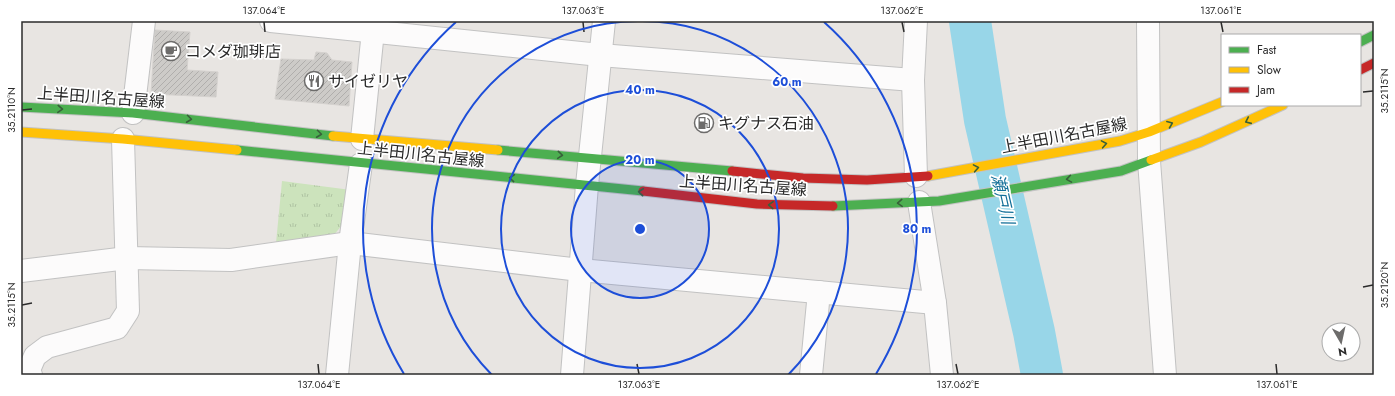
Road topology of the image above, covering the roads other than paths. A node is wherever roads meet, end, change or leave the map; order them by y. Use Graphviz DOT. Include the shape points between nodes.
graph roads {
  1 [pos="144,21"];
  2 [pos="271,21"];
  3 [pos="604,21"];
  4 [pos="916,21"];
  5 [pos="1148,21"];
  6 [pos="374,26"];
  7 [pos="1374,36"];
  8 [pos="1361,42"];
  9 [pos="600,55"];
  10 [pos="1374,63"];
  11 [pos="1361,70"];
  12 [pos="912,80"];
  13 [pos="1221,102"];
  14 [pos="1281,106"];
  15 [pos="21,107"];
  16 [pos="133,113"];
  17 [pos="21,132"];
  18 [pos="1149,132"];
  19 [pos="123,139"];
  20 [pos="362,139"];
  21 [pos="590,158"];
  22 [pos="1149,161"];
  23 [pos="361,164"];
  24 [pos="927,176"];
  25 [pos="587,185"];
  26 [pos="929,201"];
  27 [pos="350,243"];
  28 [pos="127,258"];
  29 [pos="580,270"];
  30 [pos="21,271"];
  31 [pos="819,292"];
  32 [pos="935,303"];
  33 [pos="31,375"];
  34 [pos="337,375"];
  35 [pos="572,375"];
  36 [pos="811,375"];
  37 [pos="942,375"];
  38 [pos="1165,375"];
  1 -- 16 [label="street"];
  2 -- 6 [label="street"];
  3 -- 9 [label="street"];
  4 -- 12 [label="street"];
  5 -- 18 [label="street"];
  6 -- 9 [label="street"];
  6 -- 20 [label="street"];
  7 -- 8 [label="main road"];
  9 -- 12 [label="street"];
  9 -- 21 [label="street"];
  10 -- 11 [label="main road"];
  12 -- 24 [label="street"];
  18 -- 13 [label="main road, 上半田川名古屋線, one-way"];
  14 -- 22 [label="main road, 上半田川名古屋線, one-way" via="1201,142"];
  15 -- 16 [label="main road, 上半田川名古屋線, one-way"];
  16 -- 20 [label="main road, 上半田川名古屋線, one-way"];
  17 -- 19 [label="main road, 上半田川名古屋線"];
  18 -- 22 [label="street"];
  24 -- 18 [label="main road, 上半田川名古屋線, one-way" via="1120,142"];
  19 -- 23 [label="main road, 上半田川名古屋線"];
  19 -- 28 [label="street"];
  20 -- 21 [label="main road, 上半田川名古屋線, one-way"];
  21 -- 24 [label="main road, 上半田川名古屋線" via="803,178 867,180"];
  21 -- 25 [label="street"];
  22 -- 26 [label="main road, 上半田川名古屋線, one-way" via="1121,171"];
  22 -- 38 [label="street"];
  25 -- 23 [label="main road, 上半田川名古屋線, one-way"];
  23 -- 27 [label="street"];
  26 -- 25 [label="main road, 上半田川名古屋線, one-way" via="831,206 757,204"];
  25 -- 29 [label="street"];
  26 -- 32 [label="street"];
  27 -- 28 [label="street" via="231,260"];
  27 -- 29 [label="street"];
  27 -- 34 [label="street"];
  28 -- 30 [label="street"];
  28 -- 33 [label="street" via="128,311 117,328 47,347 35,356 29,370"];
  29 -- 31 [label="street"];
  29 -- 35 [label="street"];
  31 -- 32 [label="street"];
  31 -- 36 [label="street"];
  32 -- 37 [label="street"];
}
